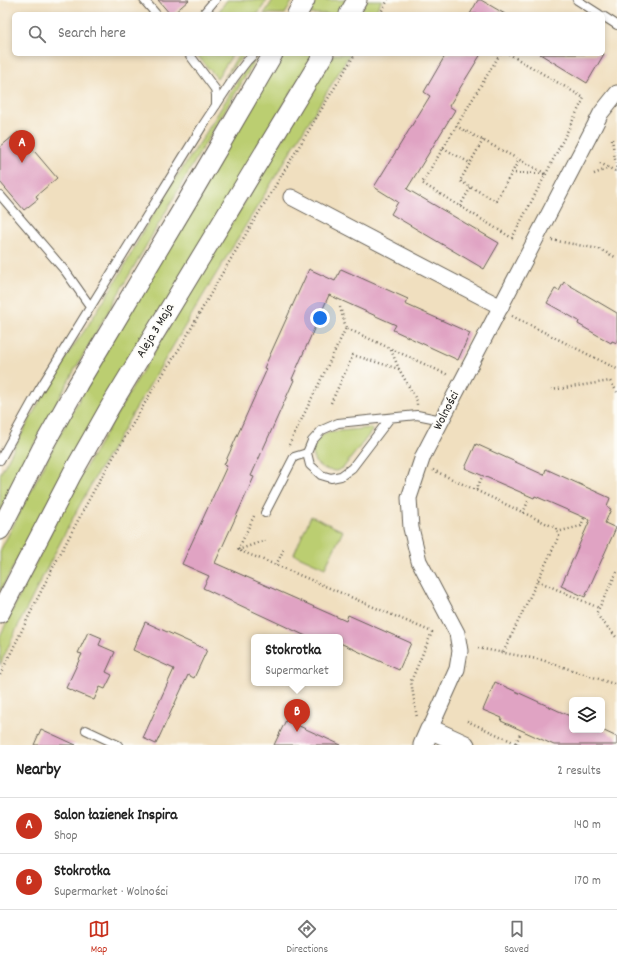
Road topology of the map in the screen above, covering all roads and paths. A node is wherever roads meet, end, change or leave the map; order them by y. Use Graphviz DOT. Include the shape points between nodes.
graph roads {
  1 [pos="144,0"];
  2 [pos="215,0"];
  3 [pos="357,0"];
  4 [pos="388,0"];
  5 [pos="577,0"];
  6 [pos="154,12"];
  7 [pos="205,12"];
  8 [pos="349,12"];
  9 [pos="381,12"];
  10 [pos="596,12"];
  11 [pos="605,17"];
  12 [pos="617,25"];
  13 [pos="191,56"];
  14 [pos="252,56"];
  15 [pos="272,56"];
  16 [pos="323,56"];
  17 [pos="354,56"];
  18 [pos="499,56"];
  19 [pos="512,56"];
  20 [pos="617,93"];
  21 [pos="216,105"];
  22 [pos="456,126"];
  23 [pos="612,139"];
  24 [pos="483,140"];
  25 [pos="443,148"];
  26 [pos="519,160"];
  27 [pos="470,163"];
  28 [pos="600,163"];
  29 [pos="609,168"];
  30 [pos="617,172"];
  31 [pos="511,173"];
  32 [pos="546,174"];
  33 [pos="594,174"];
  34 [pos="471,187"];
  35 [pos="0,195"];
  36 [pos="291,197"];
  37 [pos="460,206"];
  38 [pos="551,240"];
  39 [pos="617,258"];
  40 [pos="90,306"];
  41 [pos="340,307"];
  42 [pos="504,310"];
  43 [pos="346,328"];
  44 [pos="391,349"];
  45 [pos="399,369"];
  46 [pos="617,369"];
  47 [pos="452,377"];
  48 [pos="552,390"];
  49 [pos="617,392"];
  50 [pos="331,403"];
  51 [pos="417,415"];
  52 [pos="390,418"];
  53 [pos="442,420"];
  54 [pos="287,450"];
  55 [pos="307,453"];
  56 [pos="0,460"];
  57 [pos="429,468"];
  58 [pos="482,477"];
  59 [pos="476,490"];
  60 [pos="529,499"];
  61 [pos="265,513"];
  62 [pos="524,513"];
  63 [pos="255,514"];
  64 [pos="584,518"];
  65 [pos="0,530"];
  66 [pos="557,532"];
  67 [pos="266,540"];
  68 [pos="284,549"];
  69 [pos="238,550"];
  70 [pos="276,565"];
  71 [pos="617,572"];
  72 [pos="538,581"];
  73 [pos="599,608"];
  74 [pos="0,613"];
  75 [pos="617,638"];
  76 [pos="478,648"];
  77 [pos="503,653"];
  78 [pos="0,675"];
  79 [pos="617,685"];
  80 [pos="467,721"];
  81 [pos="86,730"];
  82 [pos="424,731"];
  83 [pos="521,732"];
  84 [pos="516,743"];
  85 [pos="118,745"];
  86 [pos="466,745"];
  87 [pos="520,745"];
  1 -- 6 [label="lane"];
  2 -- 7 [label="lane"];
  3 -- 8 [label="street"];
  4 -- 9 [label="path"];
  5 -- 10 [label="lane"];
  11 -- 12 [label="lane"];
  13 -- 21 [label="lane" via="215,88"];
  14 -- 21 [label="lane"];
  15 -- 65 [label="street" via="78,384"];
  16 -- 74 [label="street, Aleja 3 Maja" via="110,407"];
  17 -- 78 [label="path" via="93,492"];
  18 -- 22 [label="path"];
  19 -- 32 [label="path" via="584,98"];
  20 -- 42 [label="street, Wolności" via="601,113"];
  21 -- 40 [label="lane"];
  22 -- 24 [label="path"];
  22 -- 25 [label="path"];
  23 -- 30 [label="path"];
  24 -- 26 [label="path"];
  24 -- 27 [label="path"];
  25 -- 27 [label="path"];
  25 -- 37 [label="path" via="422,183"];
  26 -- 31 [label="path"];
  26 -- 32 [label="path"];
  27 -- 34 [label="path" via="460,181"];
  28 -- 29 [label="path"];
  29 -- 30 [label="path"];
  29 -- 33 [label="path"];
  31 -- 32 [label="path"];
  31 -- 34 [label="path" via="496,201"];
  32 -- 37 [label="path" via="512,238"];
  34 -- 37 [label="path"];
  35 -- 40 [label="lane" via="66,272"];
  36 -- 42 [label="street"];
  38 -- 39 [label="path" via="599,249"];
  40 -- 56 [label="lane"];
  41 -- 43 [label="path"];
  42 -- 46 [label="path"];
  42 -- 53 [label="street, Wolności"];
  43 -- 44 [label="path"];
  43 -- 54 [label="path"];
  44 -- 45 [label="path"];
  44 -- 47 [label="path"];
  45 -- 50 [label="path" via="353,355"];
  45 -- 51 [label="path" via="417,401"];
  48 -- 49 [label="path" via="610,381"];
  51 -- 52 [label="lane"];
  51 -- 53 [label="lane"];
  52 -- 55 [label="lane" via="338,423 322,430 312,441"];
  52 -- 55 [label="lane" via="352,468 341,476 331,478 321,475 310,466"];
  53 -- 82 [label="street, Wolności" via="423,456 409,498 411,528 419,561 457,633 460,651 457,669"];
  55 -- 61 [label="lane" via="294,457"];
  57 -- 59 [label="path"];
  58 -- 59 [label="path"];
  59 -- 62 [label="path"];
  60 -- 62 [label="path"];
  62 -- 66 [label="path" via="556,528"];
  63 -- 69 [label="path"];
  64 -- 66 [label="path" via="581,526"];
  66 -- 72 [label="path" via="559,536"];
  67 -- 69 [label="path"];
  68 -- 70 [label="path"];
  69 -- 70 [label="path"];
  70 -- 82 [label="path" via="432,632 411,681"];
  71 -- 73 [label="path"];
  72 -- 73 [label="path"];
  72 -- 77 [label="path"];
  73 -- 75 [label="path" via="596,614"];
  76 -- 77 [label="path"];
  77 -- 79 [label="path" via="542,660"];
  80 -- 84 [label="path"];
  81 -- 85 [label="lane"];
  82 -- 86 [label="street"];
  83 -- 84 [label="path"];
  84 -- 87 [label="path"];
}
